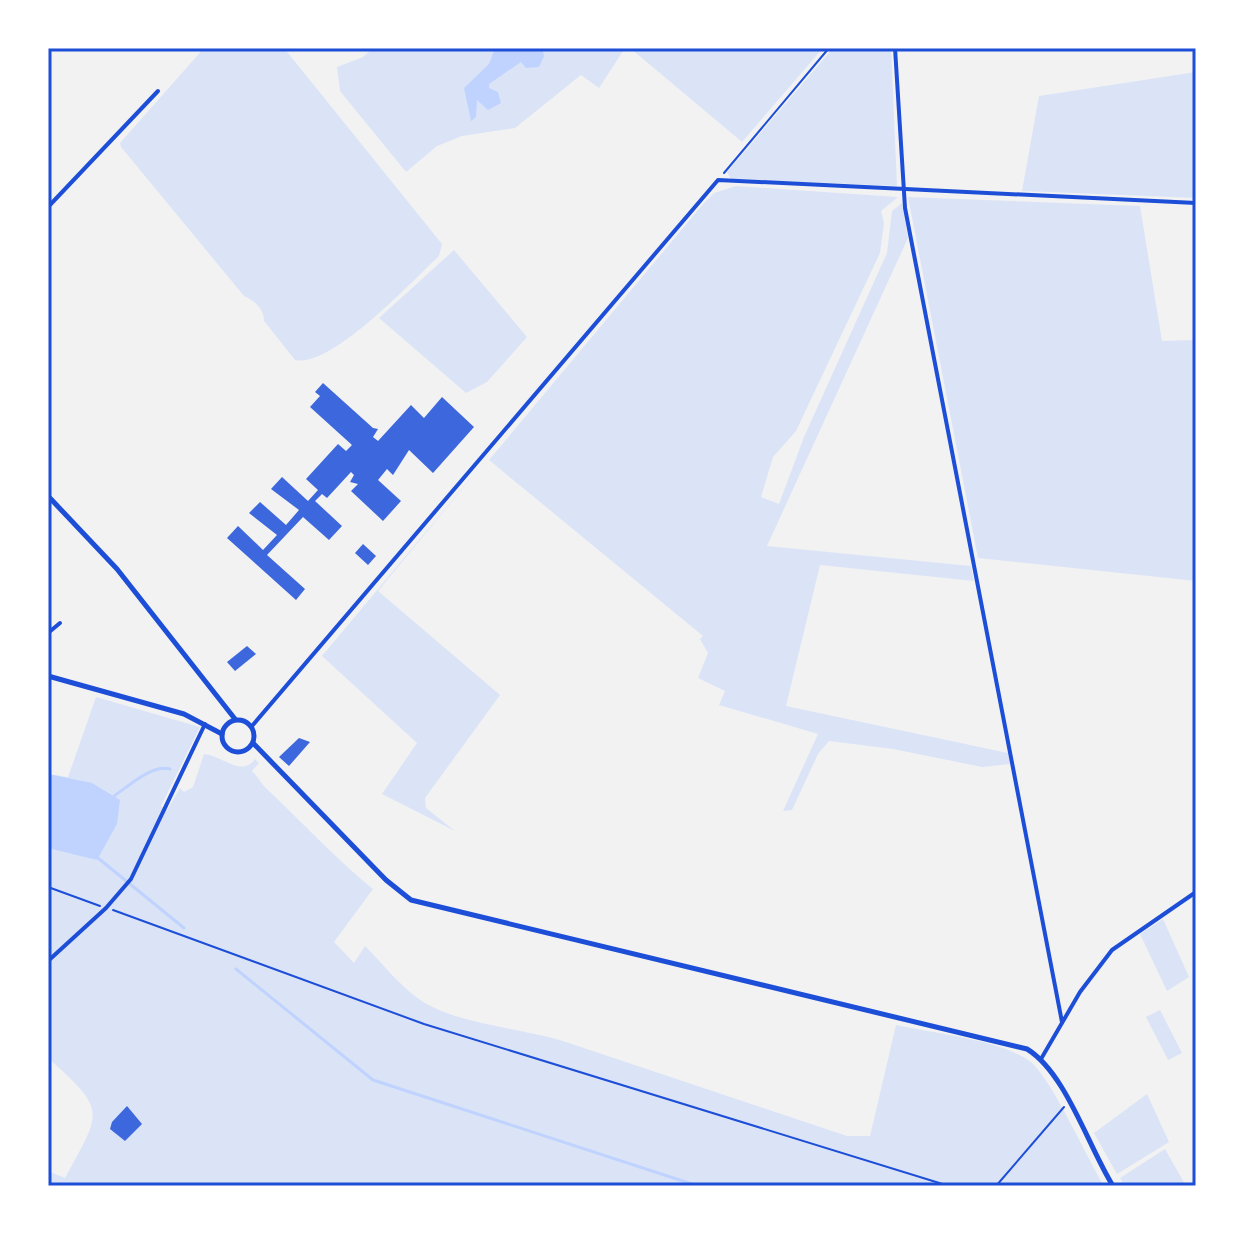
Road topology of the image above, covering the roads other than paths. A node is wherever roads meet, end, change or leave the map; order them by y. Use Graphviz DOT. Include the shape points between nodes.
graph roads {
  1 [pos="895,48"];
  2 [pos="158,91"];
  3 [pos="903,191"];
  4 [pos="1196,203"];
  5 [pos="48,207"];
  6 [pos="48,496"];
  7 [pos="60,623"];
  8 [pos="48,633"];
  9 [pos="48,676"];
  10 [pos="235,719"];
  11 [pos="205,724"];
  12 [pos="252,726"];
  13 [pos="222,734"];
  14 [pos="253,743"];
  15 [pos="1196,892"];
  16 [pos="48,961"];
  17 [pos="1062,1022"];
  18 [pos="1041,1059"];
  19 [pos="1113,1186"];
  1 -- 3 [label="street"];
  2 -- 5 [label="street"];
  3 -- 4 [label="street"];
  3 -- 12 [label="street" via="718,180"];
  3 -- 17 [label="street"];
  6 -- 10 [label="main road" via="117,569"];
  7 -- 8 [label="street"];
  9 -- 11 [label="main road"];
  10 -- 12 [label="main road"];
  10 -- 13 [label="main road"];
  11 -- 13 [label="main road"];
  11 -- 16 [label="street" via="131,879"];
  12 -- 14 [label="main road"];
  13 -- 14 [label="main road" via="225,746 233,751 247,750"];
  14 -- 18 [label="main road" via="411,900 1009,1042"];
  15 -- 17 [label="street" via="1112,950"];
  17 -- 18 [label="street"];
  18 -- 19 [label="main road"];
}
